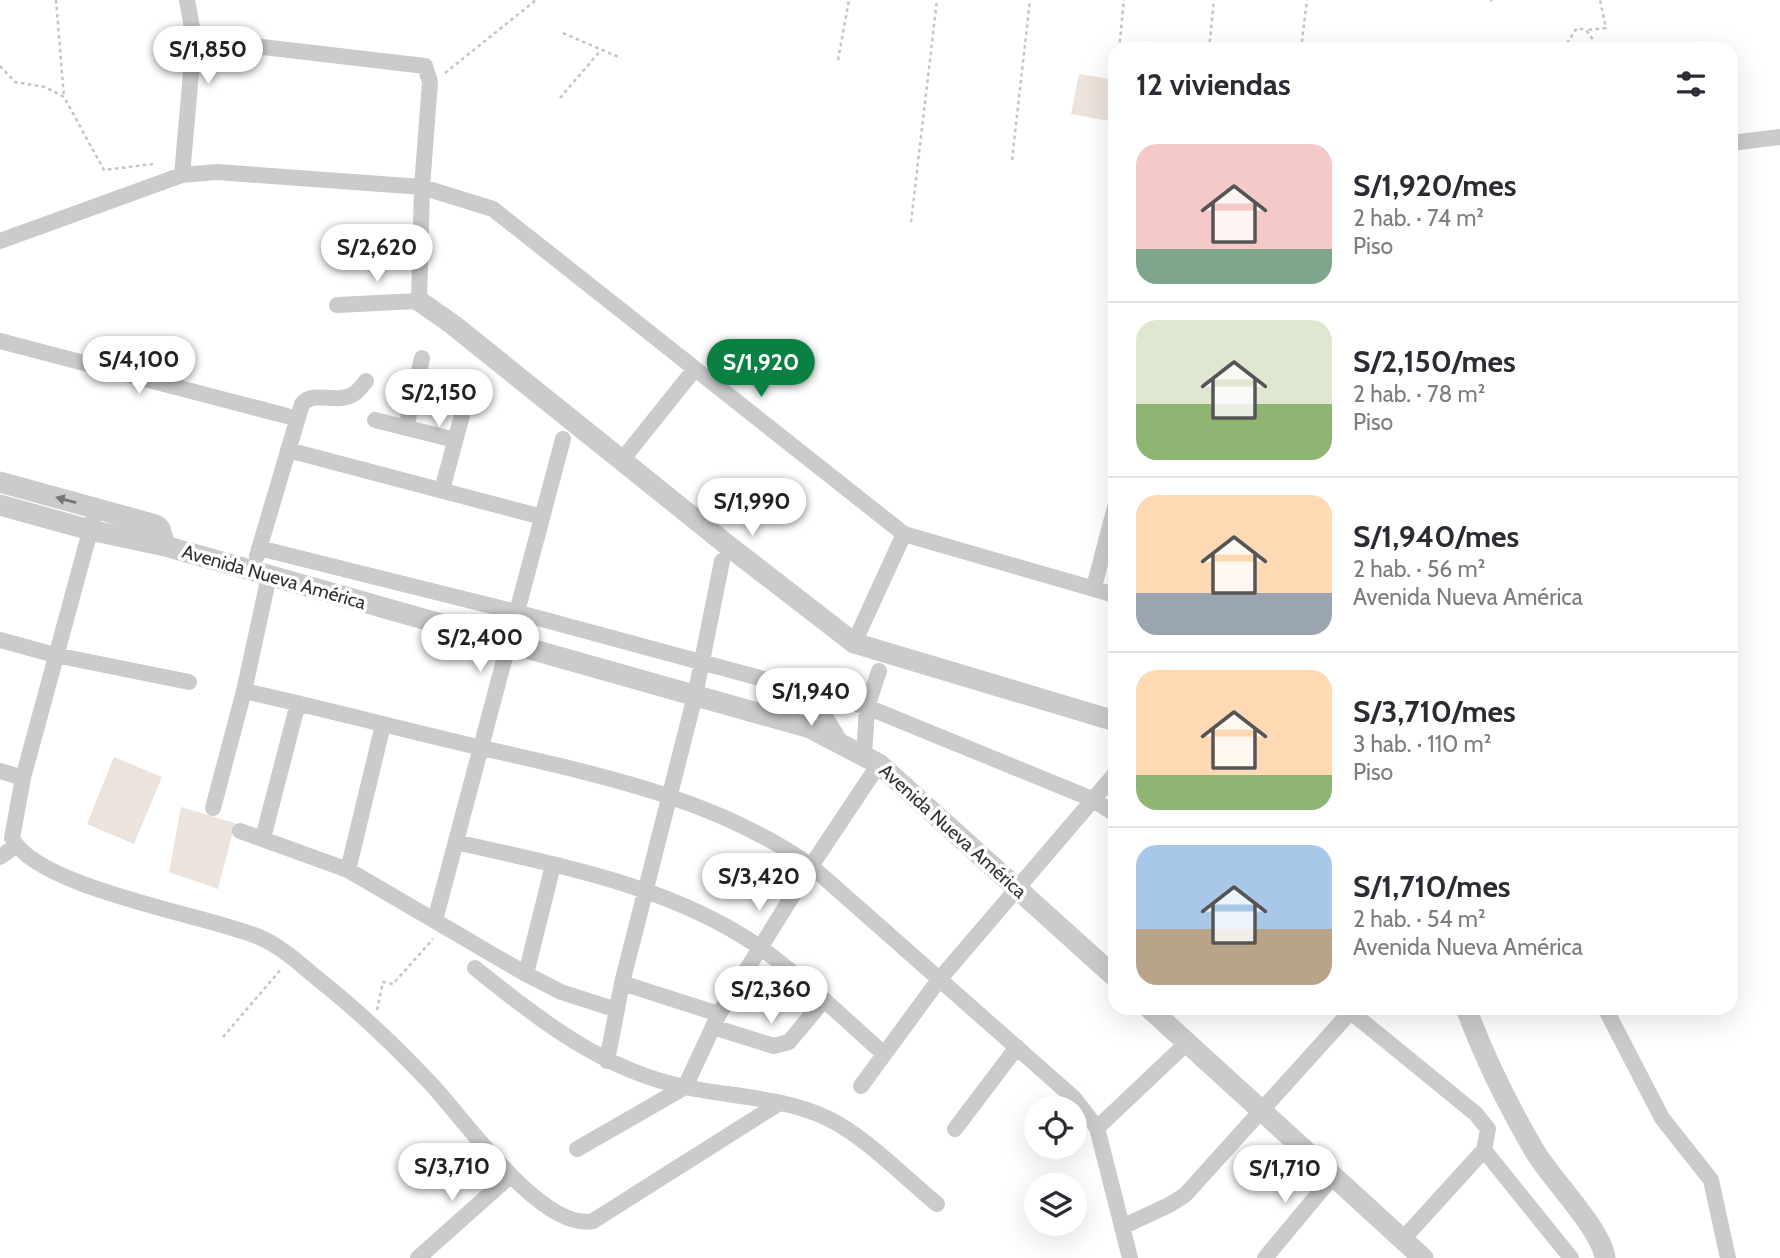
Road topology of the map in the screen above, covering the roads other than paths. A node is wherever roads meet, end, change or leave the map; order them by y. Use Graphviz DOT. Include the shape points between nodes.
graph roads {
  1 [pos="187,0"];
  2 [pos="194,39"];
  3 [pos="1780,137"];
  4 [pos="1738,142"];
  5 [pos="182,175"];
  6 [pos="422,187"];
  7 [pos="0,241"];
  8 [pos="419,301"];
  9 [pos="337,305"];
  10 [pos="0,341"];
  11 [pos="422,358"];
  12 [pos="694,370"];
  13 [pos="471,378"];
  14 [pos="366,381"];
  15 [pos="288,416"];
  16 [pos="375,420"];
  17 [pos="406,428"];
  18 [pos="563,439"];
  19 [pos="455,440"];
  20 [pos="288,450"];
  21 [pos="622,460"];
  22 [pos="0,482"];
  23 [pos="442,490"];
  24 [pos="0,505"];
  25 [pos="96,509"];
  26 [pos="542,517"];
  27 [pos="90,530"];
  28 [pos="904,534"];
  29 [pos="1108,534"];
  30 [pos="165,546"];
  31 [pos="259,548"];
  32 [pos="722,561"];
  33 [pos="261,573"];
  34 [pos="1094,587"];
  35 [pos="1108,592"];
  36 [pos="516,612"];
  37 [pos="0,640"];
  38 [pos="507,643"];
  39 [pos="854,643"];
  40 [pos="55,654"];
  41 [pos="702,661"];
  42 [pos="879,671"];
  43 [pos="189,682"];
  44 [pos="244,691"];
  45 [pos="810,691"];
  46 [pos="695,696"];
  47 [pos="298,703"];
  48 [pos="867,707"];
  49 [pos="1108,719"];
  50 [pos="383,725"];
  51 [pos="843,746"];
  52 [pos="480,748"];
  53 [pos="871,760"];
  54 [pos="0,771"];
  55 [pos="23,778"];
  56 [pos="1108,782"];
  57 [pos="670,797"];
  58 [pos="1092,799"];
  59 [pos="214,808"];
  60 [pos="1108,809"];
  61 [pos="240,831"];
  62 [pos="263,838"];
  63 [pos="456,842"];
  64 [pos="16,846"];
  65 [pos="0,857"];
  66 [pos="554,864"];
  67 [pos="811,866"];
  68 [pos="348,870"];
  69 [pos="1015,887"];
  70 [pos="646,890"];
  71 [pos="440,923"];
  72 [pos="759,947"];
  73 [pos="475,968"];
  74 [pos="1108,971"];
  75 [pos="526,974"];
  76 [pos="938,981"];
  77 [pos="622,983"];
  78 [pos="823,1001"];
  79 [pos="617,1010"];
  80 [pos="1157,1015"];
  81 [pos="1345,1015"];
  82 [pos="1357,1015"];
  83 [pos="1469,1015"];
  84 [pos="1609,1015"];
  85 [pos="716,1020"];
  86 [pos="1187,1043"];
  87 [pos="1017,1047"];
  88 [pos="884,1054"];
  89 [pos="607,1061"];
  90 [pos="861,1086"];
  91 [pos="685,1087"];
  92 [pos="778,1104"];
  93 [pos="1261,1110"];
  94 [pos="1097,1128"];
  95 [pos="955,1129"];
  96 [pos="577,1149"];
  97 [pos="1484,1150"];
  98 [pos="1334,1175"];
  99 [pos="510,1176"];
  100 [pos="937,1204"];
  101 [pos="1122,1227"];
  102 [pos="1404,1239"];
  103 [pos="418,1258"];
  104 [pos="1130,1258"];
  105 [pos="1265,1258"];
  106 [pos="1423,1258"];
  107 [pos="1571,1258"];
  108 [pos="1605,1258"];
  109 [pos="1728,1258"];
  1 -- 2 [label="street"];
  2 -- 5 [label="street"];
  2 -- 6 [label="street" via="425,66 430,82"];
  3 -- 4 [label="street"];
  5 -- 6 [label="street" via="217,172"];
  5 -- 7 [label="street"];
  6 -- 8 [label="street"];
  6 -- 12 [label="street" via="493,209"];
  8 -- 9 [label="street"];
  8 -- 21 [label="street"];
  10 -- 15 [label="street"];
  11 -- 17 [label="street"];
  12 -- 21 [label="street"];
  12 -- 28 [label="street"];
  13 -- 19 [label="street"];
  14 -- 20 [label="street" via="340,400 306,399"];
  16 -- 17 [label="street"];
  17 -- 19 [label="street"];
  18 -- 26 [label="street"];
  19 -- 23 [label="street"];
  20 -- 23 [label="street"];
  20 -- 31 [label="street"];
  21 -- 39 [label="street"];
  25 -- 22 [label="street, one-way"];
  23 -- 26 [label="street"];
  24 -- 27 [label="street, Avenida Nueva América"];
  25 -- 27 [label="street"];
  25 -- 30 [label="street" via="156,525"];
  26 -- 36 [label="street"];
  27 -- 30 [label="street, Avenida Nueva América"];
  27 -- 40 [label="street"];
  28 -- 34 [label="street"];
  28 -- 39 [label="street"];
  29 -- 34 [label="street"];
  30 -- 33 [label="street, Avenida Nueva América"];
  31 -- 33 [label="street"];
  31 -- 36 [label="street"];
  32 -- 41 [label="street"];
  33 -- 38 [label="street, Avenida Nueva América"];
  33 -- 44 [label="street"];
  34 -- 35 [label="street"];
  36 -- 38 [label="street"];
  36 -- 41 [label="street"];
  37 -- 40 [label="street"];
  38 -- 46 [label="street, Avenida Nueva América"];
  38 -- 52 [label="street"];
  39 -- 49 [label="street"];
  40 -- 43 [label="street"];
  40 -- 55 [label="street"];
  41 -- 45 [label="street"];
  41 -- 46 [label="street"];
  42 -- 48 [label="street"];
  44 -- 47 [label="street"];
  44 -- 59 [label="street"];
  45 -- 48 [label="street"];
  45 -- 51 [label="street"];
  46 -- 51 [label="street, Avenida Nueva América" via="810,729"];
  46 -- 57 [label="street"];
  47 -- 50 [label="street"];
  47 -- 62 [label="street"];
  48 -- 53 [label="street"];
  48 -- 58 [label="street"];
  50 -- 52 [label="street"];
  50 -- 68 [label="street"];
  51 -- 53 [label="street, Avenida Nueva América"];
  52 -- 57 [label="street"];
  52 -- 63 [label="street"];
  53 -- 67 [label="street"];
  53 -- 69 [label="street, Avenida Nueva América"];
  54 -- 55 [label="street"];
  55 -- 64 [label="street" via="12,838"];
  56 -- 58 [label="street"];
  57 -- 67 [label="street" via="772,839"];
  57 -- 70 [label="street"];
  58 -- 60 [label="street"];
  58 -- 69 [label="street"];
  61 -- 62 [label="street"];
  62 -- 68 [label="street"];
  63 -- 66 [label="street"];
  63 -- 71 [label="street"];
  64 -- 65 [label="street"];
  64 -- 99 [label="street" via="88,887 248,933 291,957 371,1023 433,1086"];
  66 -- 70 [label="street"];
  66 -- 75 [label="street"];
  67 -- 72 [label="street"];
  67 -- 76 [label="street"];
  68 -- 71 [label="street"];
  69 -- 74 [label="street, Avenida Nueva América"];
  69 -- 76 [label="street"];
  70 -- 72 [label="street" via="708,916"];
  70 -- 77 [label="street"];
  71 -- 75 [label="street"];
  72 -- 78 [label="street"];
  72 -- 85 [label="street"];
  73 -- 89 [label="street" via="544,1023"];
  75 -- 79 [label="street" via="561,992"];
  76 -- 87 [label="street"];
  76 -- 88 [label="street"];
  77 -- 79 [label="street"];
  77 -- 85 [label="street"];
  78 -- 85 [label="street" via="782,1046"];
  78 -- 88 [label="street"];
  79 -- 89 [label="street"];
  80 -- 86 [label="street"];
  81 -- 93 [label="street"];
  82 -- 97 [label="street" via="1476,1114 1488,1129"];
  83 -- 108 [label="street" via="1480,1047 1535,1152 1577,1208"];
  84 -- 109 [label="street" via="1662,1118 1711,1180"];
  85 -- 91 [label="street"];
  86 -- 93 [label="street"];
  86 -- 94 [label="street"];
  87 -- 94 [label="street" via="1074,1098"];
  87 -- 95 [label="street"];
  88 -- 90 [label="street"];
  89 -- 91 [label="street"];
  91 -- 92 [label="street"];
  91 -- 96 [label="street"];
  92 -- 99 [label="street" via="593,1221 573,1221 559,1214"];
  92 -- 100 [label="street" via="816,1113 847,1130"];
  93 -- 98 [label="street"];
  93 -- 101 [label="street" via="1185,1195"];
  94 -- 101 [label="street"];
  97 -- 102 [label="street"];
  97 -- 107 [label="street"];
  98 -- 102 [label="street"];
  98 -- 105 [label="street"];
  99 -- 103 [label="street"];
  101 -- 104 [label="street"];
  102 -- 106 [label="street"];
}
